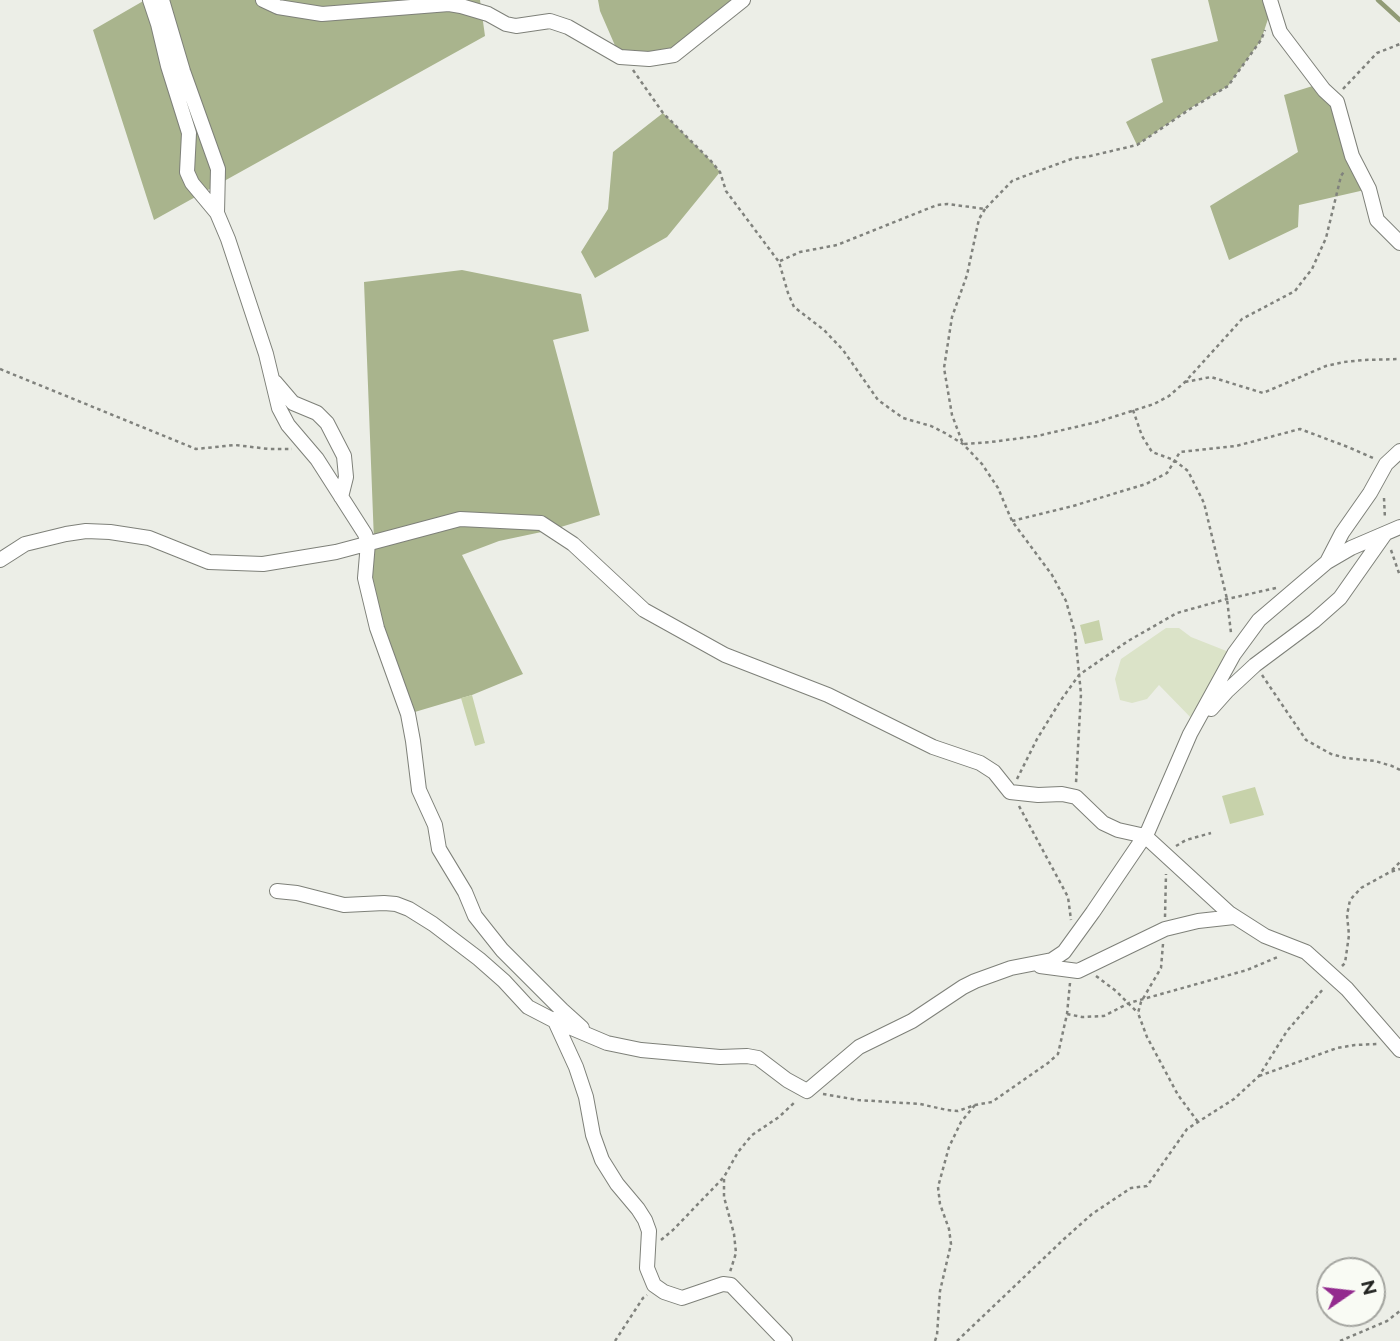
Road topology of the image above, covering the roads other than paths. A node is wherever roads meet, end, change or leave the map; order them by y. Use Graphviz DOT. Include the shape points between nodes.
graph roads {
  1 [pos="150,0"];
  2 [pos="162,0"];
  3 [pos="263,0"];
  4 [pos="743,0"];
  5 [pos="1270,0"];
  6 [pos="217,213"];
  7 [pos="1400,243"];
  8 [pos="273,380"];
  9 [pos="1400,440"];
  10 [pos="1400,452"];
  11 [pos="1386,464"];
  12 [pos="341,496"];
  13 [pos="1400,527"];
  14 [pos="1386,534"];
  15 [pos="368,543"];
  16 [pos="0,559"];
  17 [pos="1327,562"];
  18 [pos="1190,734"];
  19 [pos="1145,836"];
  20 [pos="277,891"];
  21 [pos="1234,917"];
  22 [pos="1027,965"];
  23 [pos="536,985"];
  24 [pos="555,1021"];
  25 [pos="591,1036"];
  26 [pos="1397,1047"];
  27 [pos="785,1341"];
  1 -- 6 [label="street" via="189,133 187,172"];
  2 -- 6 [label="street" via="218,169"];
  3 -- 4 [label="street" via="322,14 449,4 516,26 559,24 620,57 649,59 674,55"];
  5 -- 7 [label="street" via="1280,32 1336,102 1377,220"];
  6 -- 8 [label="street"];
  8 -- 12 [label="street" via="288,425"];
  8 -- 12 [label="street" via="293,403 317,413 327,424 344,456 346,477"];
  9 -- 11 [label="street"];
  10 -- 11 [label="street"];
  11 -- 17 [label="street"];
  12 -- 15 [label="street"];
  13 -- 14 [label="street"];
  14 -- 17 [label="street"];
  14 -- 18 [label="street" via="1340,598 1255,665"];
  15 -- 16 [label="street" via="262,564 209,562 149,538 86,531 25,544"];
  15 -- 19 [label="street" via="460,519 541,523 573,544 644,610 725,655 828,695 933,747 980,763 1010,792 1076,797 1103,823"];
  15 -- 23 [label="street" via="365,578 377,628 408,714 419,790 435,825 439,849 475,916"];
  17 -- 18 [label="street" via="1259,620 1234,654"];
  18 -- 19 [label="street"];
  19 -- 21 [label="street"];
  19 -- 22 [label="street" via="1057,958"];
  20 -- 24 [label="street" via="344,905 384,903 409,909 479,959 528,1007"];
  21 -- 22 [label="street" via="1165,929 1078,969"];
  21 -- 26 [label="street" via="1265,936 1306,952 1347,989"];
  22 -- 25 [label="street" via="963,987 912,1021 859,1047 807,1091 758,1058 653,1051"];
  23 -- 24 [label="street"];
  23 -- 25 [label="street"];
  24 -- 25 [label="street"];
  24 -- 27 [label="street" via="576,1067 602,1160 645,1220 649,1231 647,1268 654,1285 682,1298 731,1285"];
}
